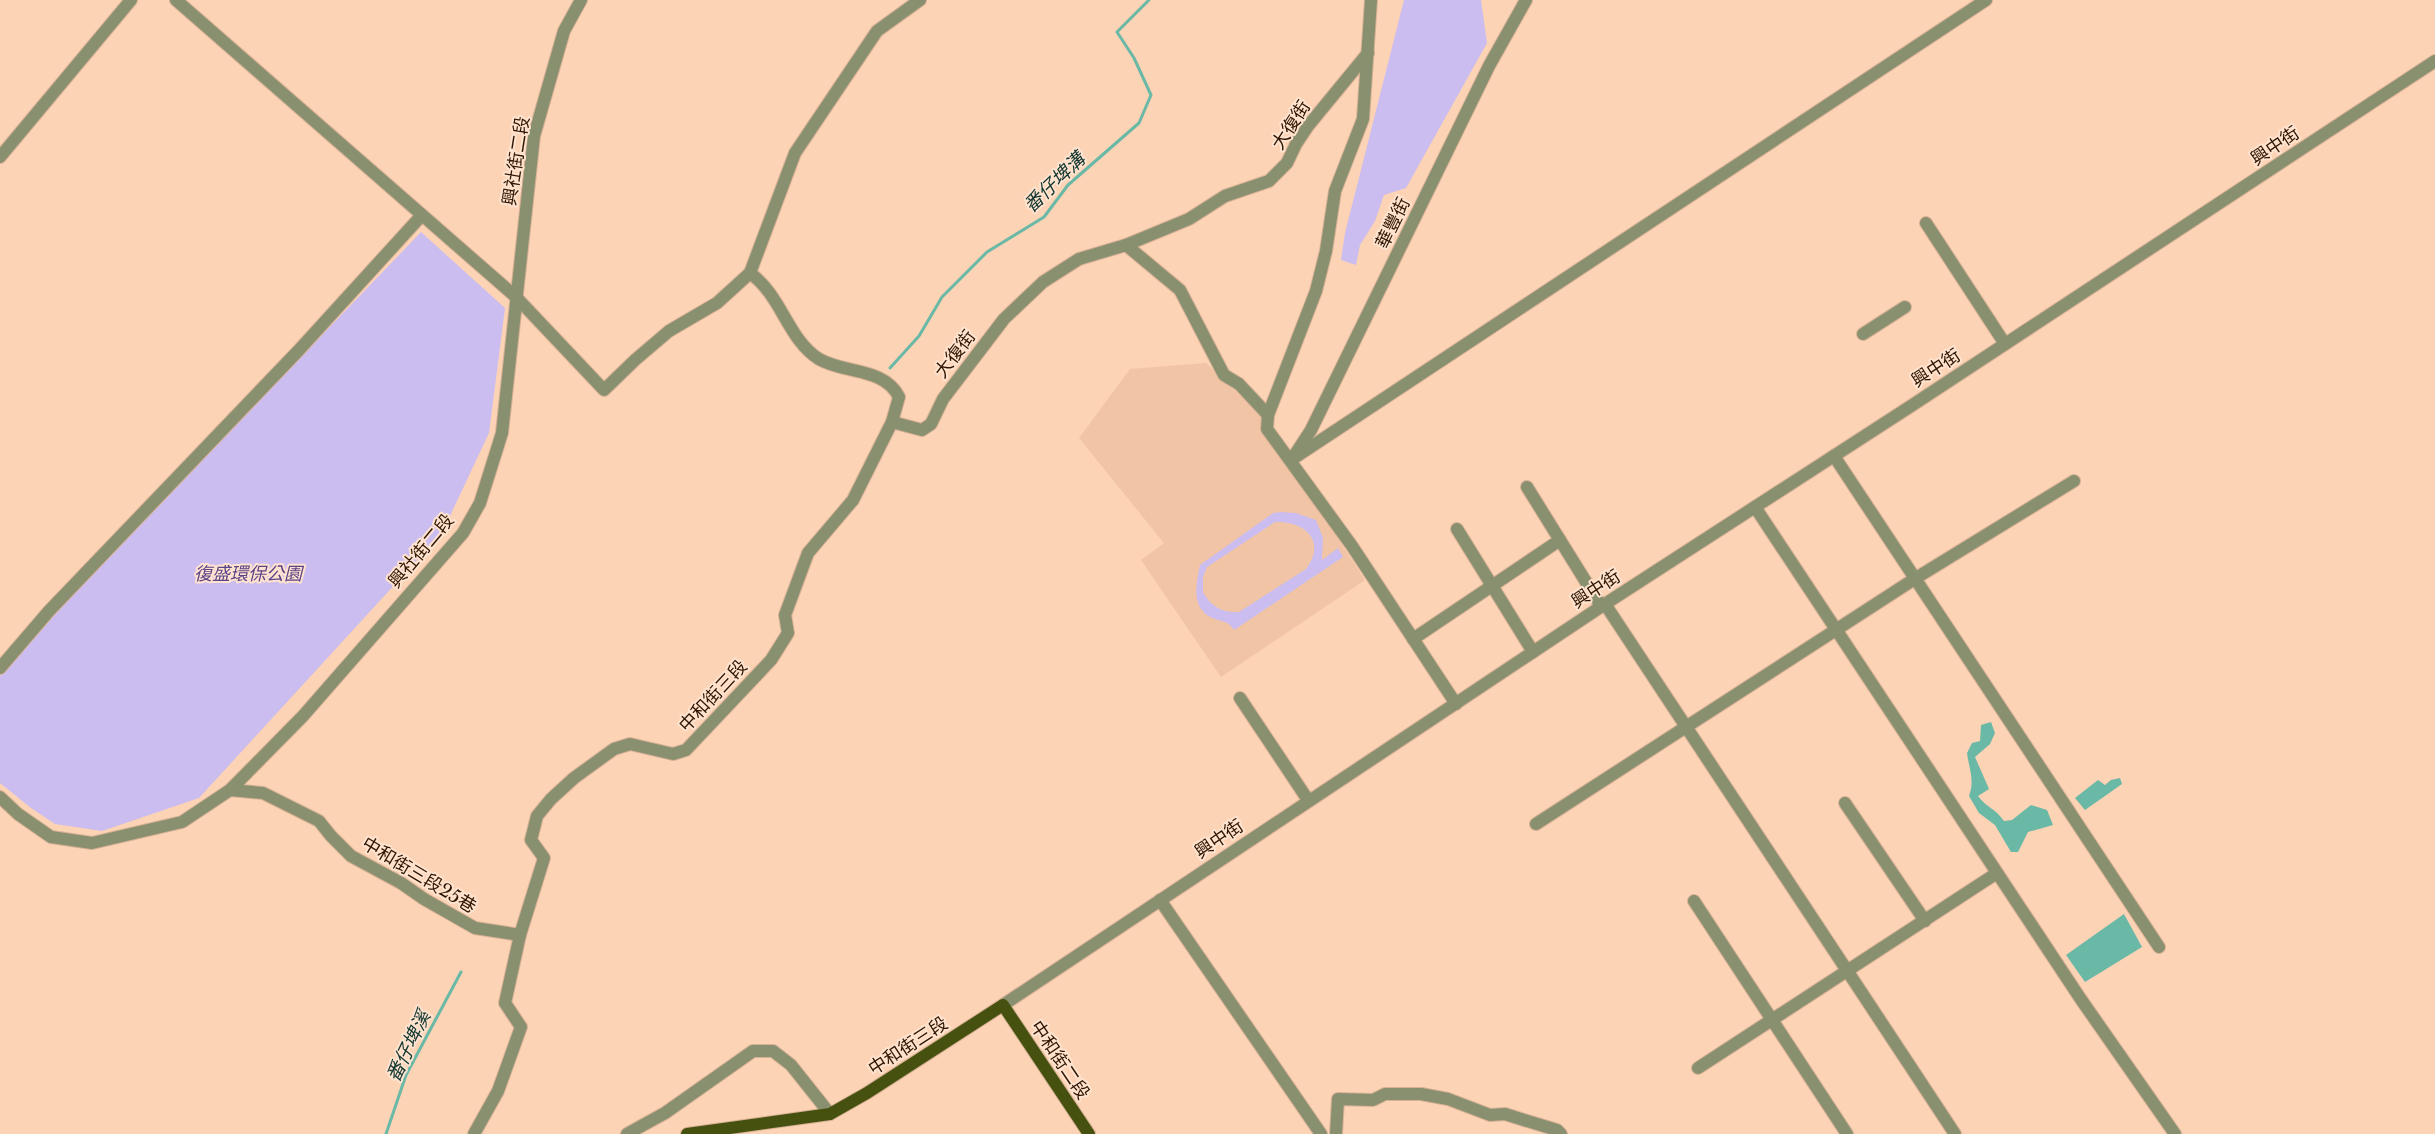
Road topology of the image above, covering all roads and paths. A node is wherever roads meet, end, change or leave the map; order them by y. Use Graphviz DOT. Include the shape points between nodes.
graph roads {
  1 [pos="132,0"];
  2 [pos="176,0"];
  3 [pos="581,0"];
  4 [pos="920,0"];
  5 [pos="1370,0"];
  6 [pos="1526,0"];
  7 [pos="1986,0"];
  8 [pos="1368,53"];
  9 [pos="2435,61"];
  10 [pos="0,157"];
  11 [pos="422,215"];
  12 [pos="1926,223"];
  13 [pos="1126,245"];
  14 [pos="750,273"];
  15 [pos="516,296"];
  16 [pos="1905,307"];
  17 [pos="1863,334"];
  18 [pos="2005,344"];
  19 [pos="1268,415"];
  20 [pos="892,422"];
  21 [pos="1834,456"];
  22 [pos="1291,460"];
  23 [pos="2074,481"];
  24 [pos="1527,487"];
  25 [pos="1755,507"];
  26 [pos="1457,529"];
  27 [pos="1560,540"];
  28 [pos="1916,578"];
  29 [pos="1492,586"];
  30 [pos="1603,605"];
  31 [pos="1836,630"];
  32 [pos="1413,638"];
  33 [pos="1533,652"];
  34 [pos="0,668"];
  35 [pos="1240,698"];
  36 [pos="1456,704"];
  37 [pos="1686,727"];
  38 [pos="230,790"];
  39 [pos="0,797"];
  40 [pos="1308,800"];
  41 [pos="1845,802"];
  42 [pos="1536,824"];
  43 [pos="1997,873"];
  44 [pos="1160,900"];
  45 [pos="1694,901"];
  46 [pos="1925,921"];
  47 [pos="520,935"];
  48 [pos="2159,946"];
  49 [pos="1847,972"];
  50 [pos="1003,1005"];
  51 [pos="1772,1020"];
  52 [pos="1698,1068"];
  53 [pos="830,1114"];
  54 [pos="474,1134"];
  55 [pos="627,1134"];
  56 [pos="687,1134"];
  57 [pos="1089,1134"];
  58 [pos="1321,1134"];
  59 [pos="1336,1134"];
  60 [pos="1561,1134"];
  61 [pos="1847,1134"];
  62 [pos="1956,1134"];
  63 [pos="2174,1134"];
  1 -- 10 [label="street"];
  2 -- 11 [label="street"];
  3 -- 15 [label="street, 興社街二段" via="564,31 534,136"];
  4 -- 14 [label="street" via="877,31 795,153"];
  5 -- 8 [label="street"];
  6 -- 22 [label="street, 華豐街" via="1489,66 1311,430"];
  7 -- 22 [label="street"];
  8 -- 13 [label="street, 大復街" via="1308,126 1287,163 1269,181 1225,196 1189,219"];
  8 -- 19 [label="street" via="1362,119 1335,191 1316,291"];
  9 -- 18 [label="street, 興中街"];
  11 -- 15 [label="street"];
  11 -- 34 [label="street" via="299,350 49,611"];
  12 -- 18 [label="street"];
  13 -- 19 [label="street" via="1180,290 1224,375 1239,384"];
  13 -- 20 [label="street, 大復街" via="1079,260 1044,282 1004,319 974,356 943,399 931,424 922,430"];
  14 -- 15 [label="street" via="716,303 662,337 604,390"];
  14 -- 20 [label="street" via="761,281 778,303 799,340 819,359 894,386 899,397"];
  15 -- 38 [label="street, 興社街二段" via="502,433 480,503 463,533 303,716"];
  16 -- 17 [label="street"];
  18 -- 21 [label="street, 興中街"];
  19 -- 22 [label="street" via="1268,429"];
  20 -- 47 [label="street, 中和街三段" via="853,500 808,553 785,615 788,633 771,660 686,750 673,754 630,744 614,749 574,778 537,816 531,840 544,858"];
  21 -- 25 [label="street, 興中街"];
  21 -- 28 [label="street"];
  22 -- 32 [label="street"];
  23 -- 28 [label="street"];
  24 -- 27 [label="street"];
  25 -- 30 [label="street, 興中街"];
  25 -- 31 [label="street"];
  26 -- 29 [label="street"];
  27 -- 29 [label="street"];
  27 -- 30 [label="street"];
  28 -- 31 [label="street"];
  28 -- 48 [label="street"];
  29 -- 32 [label="street"];
  29 -- 33 [label="street"];
  30 -- 33 [label="street, 興中街"];
  30 -- 37 [label="street"];
  31 -- 37 [label="street"];
  31 -- 43 [label="street"];
  32 -- 36 [label="street"];
  33 -- 36 [label="street, 興中街"];
  35 -- 40 [label="street"];
  36 -- 40 [label="street, 興中街"];
  37 -- 42 [label="street"];
  37 -- 49 [label="street"];
  38 -- 39 [label="street, 興社街二段" via="182,822 92,843 51,836 18,814"];
  38 -- 47 [label="street, 中和街三段25巷" via="264,793 318,821 351,856 475,928"];
  40 -- 44 [label="street, 興中街"];
  41 -- 46 [label="street"];
  43 -- 46 [label="street"];
  43 -- 63 [label="street"];
  44 -- 50 [label="street, 興中街"];
  44 -- 58 [label="street"];
  45 -- 51 [label="street"];
  46 -- 49 [label="street"];
  47 -- 54 [label="street, 中和街三段" via="505,1003 521,1027 498,1091"];
  49 -- 51 [label="street"];
  49 -- 62 [label="street"];
  50 -- 53 [label="main road, 中和街三段"];
  50 -- 57 [label="main road, 中和街二段"];
  51 -- 52 [label="street"];
  51 -- 61 [label="street"];
  53 -- 55 [label="street" via="791,1065 773,1051 753,1051 665,1113"];
  53 -- 56 [label="main road, 中和街三段"];
  59 -- 60 [label="street" via="1338,1099 1373,1100 1385,1094 1421,1094 1448,1099 1490,1115 1505,1114 1544,1125"];
}
